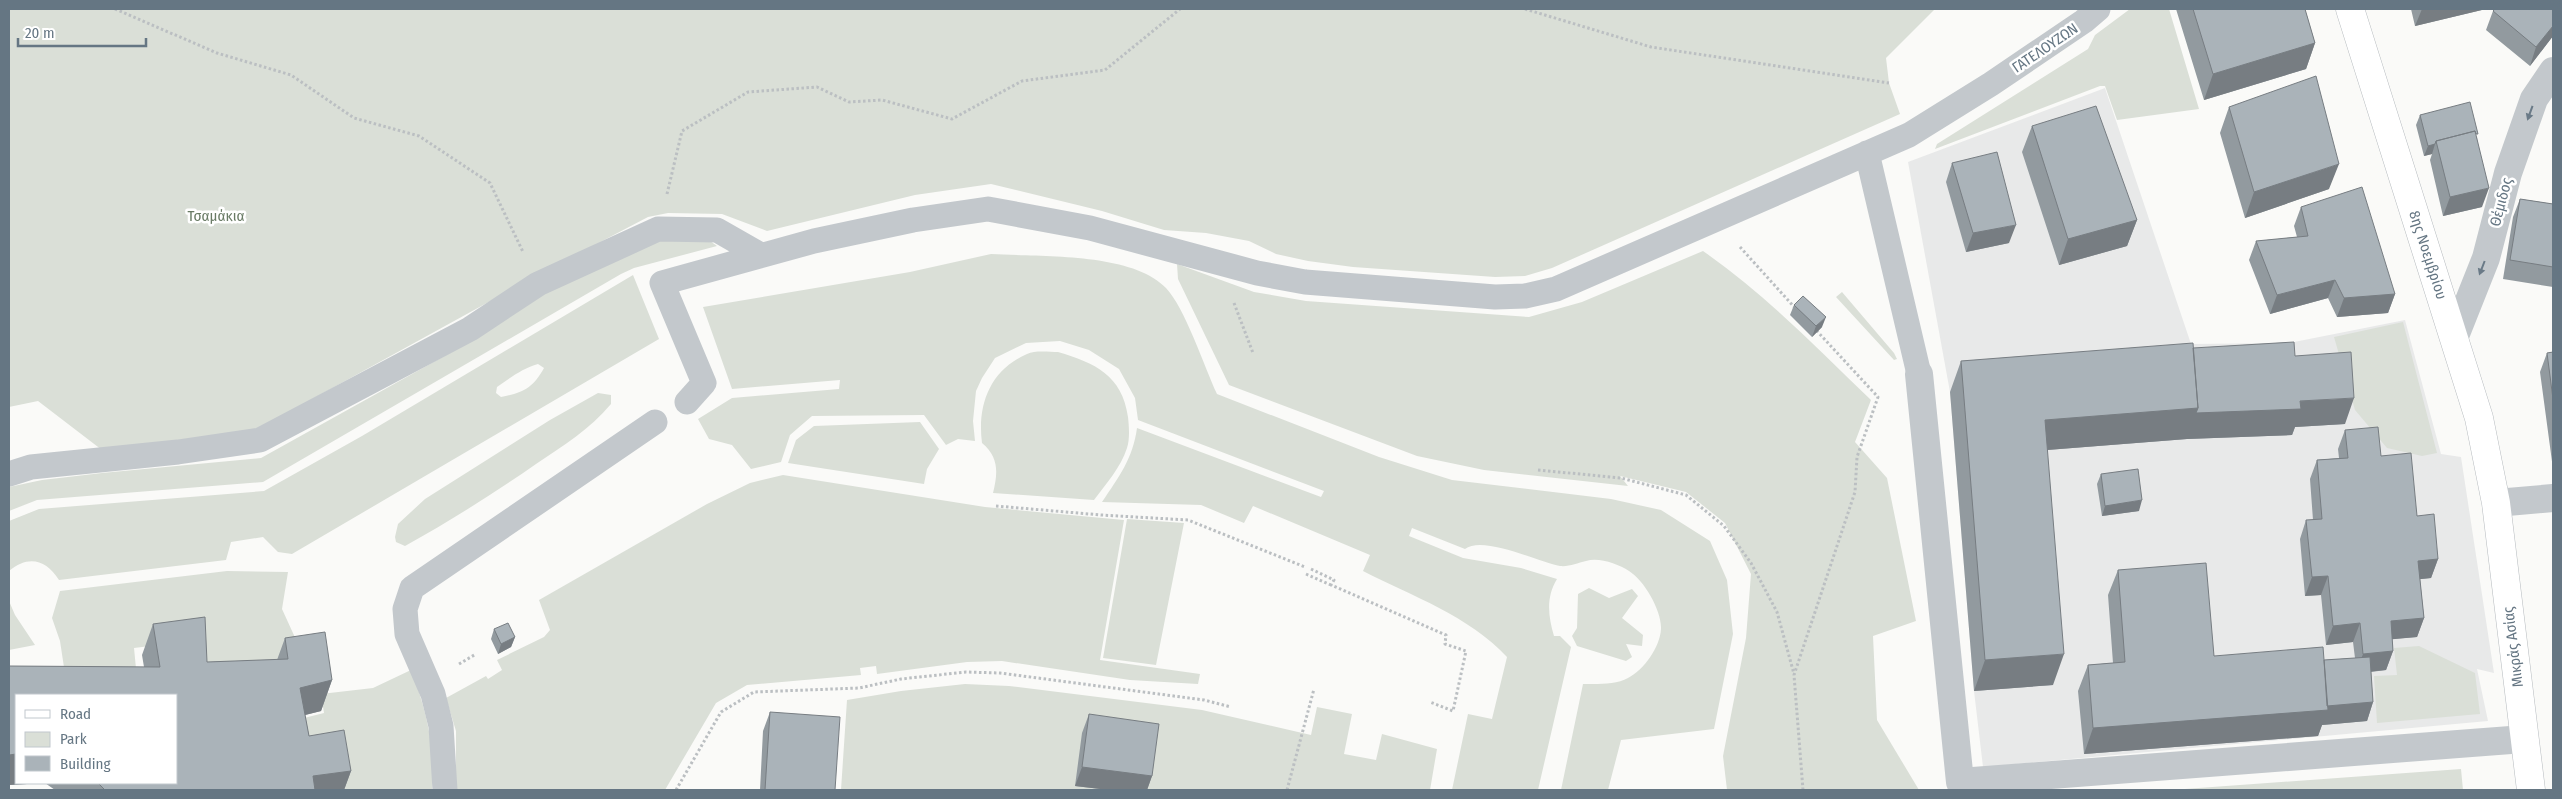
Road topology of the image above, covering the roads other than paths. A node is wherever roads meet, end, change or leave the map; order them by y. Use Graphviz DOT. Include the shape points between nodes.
graph roads {
  1 [pos="2098,9"];
  2 [pos="2350,9"];
  3 [pos="2553,71"];
  4 [pos="1867,153"];
  5 [pos="759,254"];
  6 [pos="2455,336"];
  7 [pos="1919,374"];
  8 [pos="687,402"];
  9 [pos="655,422"];
  10 [pos="9,474"];
  11 [pos="2553,498"];
  12 [pos="2496,503"];
  13 [pos="2524,739"];
  14 [pos="444,790"];
  15 [pos="2531,790"];
  1 -- 4 [label="lane, ΓΑΤΕΛΟΥΖΩΝ" via="1991,84 1909,135"];
  2 -- 6 [label="main road, 8ης Νοεμβρίου"];
  3 -- 6 [label="street, Θέμιδος, one-way" via="2534,99 2508,173 2486,258"];
  4 -- 5 [label="lane, ΓΑΤΕΛΟΥΖΩΝ" via="1556,289 1526,296 1495,297 1305,282 1221,264 1090,228 988,209 913,220"];
  4 -- 7 [label="lane"];
  5 -- 8 [label="lane, ΓΑΤΕΛΟΥΖΩΝ" via="662,283 704,383"];
  5 -- 10 [label="lane" via="717,230 658,229 538,284 470,329 260,440 31,467"];
  6 -- 12 [label="main road, 8ης Νοεμβρίου" via="2479,418"];
  7 -- 13 [label="street" via="1960,782"];
  9 -- 14 [label="lane" via="412,588 405,609 407,634 433,694 441,726"];
  11 -- 12 [label="street"];
  12 -- 13 [label="main road, Μικράς Ασίας"];
  13 -- 15 [label="main road, Μικράς Ασίας"];
}
